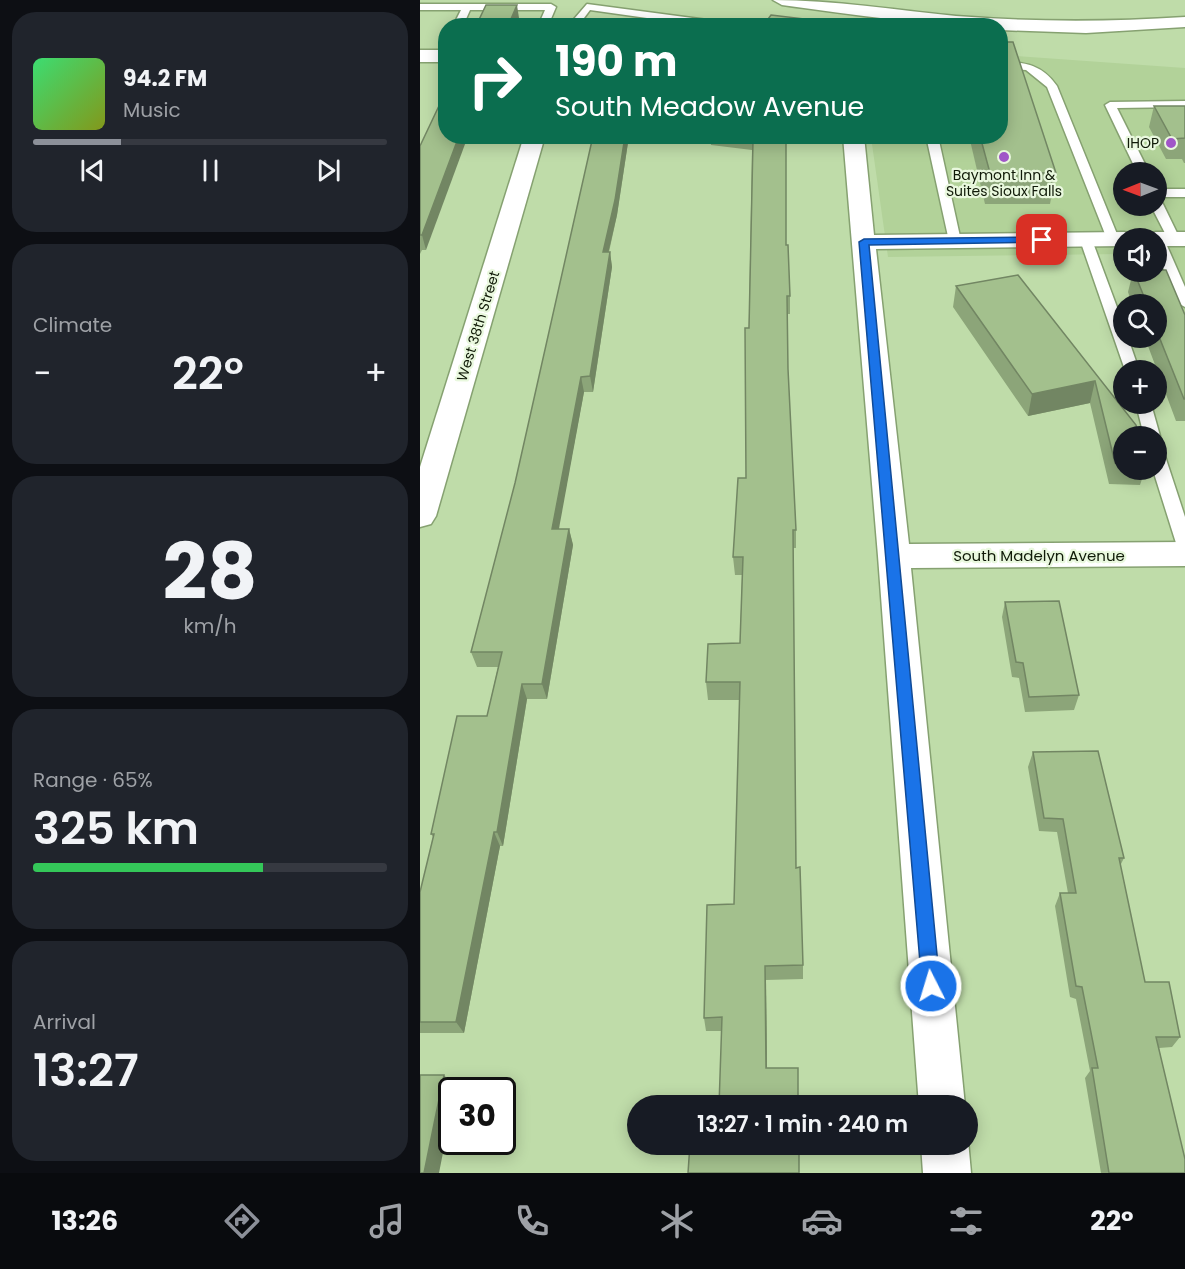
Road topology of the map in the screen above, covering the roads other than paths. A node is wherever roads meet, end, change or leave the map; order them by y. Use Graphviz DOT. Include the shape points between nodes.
graph roads {
  1 [pos="782,0"];
  2 [pos="420,7"];
  3 [pos="467,7"];
  4 [pos="462,18"];
  5 [pos="546,18"];
  6 [pos="579,18"];
  7 [pos="670,18"];
  8 [pos="926,18"];
  9 [pos="1008,22"];
  10 [pos="1185,22"];
  11 [pos="1132,27"];
  12 [pos="1185,38"];
  13 [pos="438,55"];
  14 [pos="420,56"];
  15 [pos="1008,65"];
  16 [pos="1185,104"];
  17 [pos="533,144"];
  18 [pos="854,144"];
  19 [pos="934,144"];
  20 [pos="1138,162"];
  21 [pos="1167,193"];
  22 [pos="1185,193"];
  23 [pos="1161,216"];
  24 [pos="1113,228"];
  25 [pos="1113,239"];
  26 [pos="1168,239"];
  27 [pos="1086,240"];
  28 [pos="955,241"];
  29 [pos="864,242"];
  30 [pos="1185,303"];
  31 [pos="1128,360"];
  32 [pos="1165,480"];
  33 [pos="420,516"];
  34 [pos="1185,543"];
  35 [pos="1185,554"];
  36 [pos="894,556"];
  37 [pos="941,1095"];
  38 [pos="946,1155"];
  39 [pos="947,1173"];
  1 -- 8 [label="main road"];
  2 -- 3 [label="lane"];
  3 -- 4 [label="lane"];
  3 -- 5 [label="lane" via="551,7"];
  6 -- 7 [label="lane" via="587,7"];
  9 -- 11 [label="main road"];
  10 -- 11 [label="main road"];
  11 -- 12 [label="main road"];
  13 -- 14 [label="main road"];
  15 -- 24 [label="lane" via="1040,70 1052,86"];
  16 -- 20 [label="lane" via="1110,105"];
  17 -- 33 [label="main road, West 38th Street"];
  18 -- 29 [label="main road"];
  19 -- 28 [label="lane"];
  21 -- 22 [label="lane"];
  23 -- 26 [label="lane"];
  25 -- 27 [label="main road"];
  26 -- 30 [label="lane"];
  27 -- 28 [label="main road"];
  27 -- 31 [label="lane"];
  28 -- 29 [label="main road"];
  29 -- 36 [label="main road"];
  32 -- 34 [label="lane"];
  35 -- 36 [label="main road, South Madelyn Avenue"];
  36 -- 37 [label="main road"];
  38 -- 39 [label="main road"];
}
